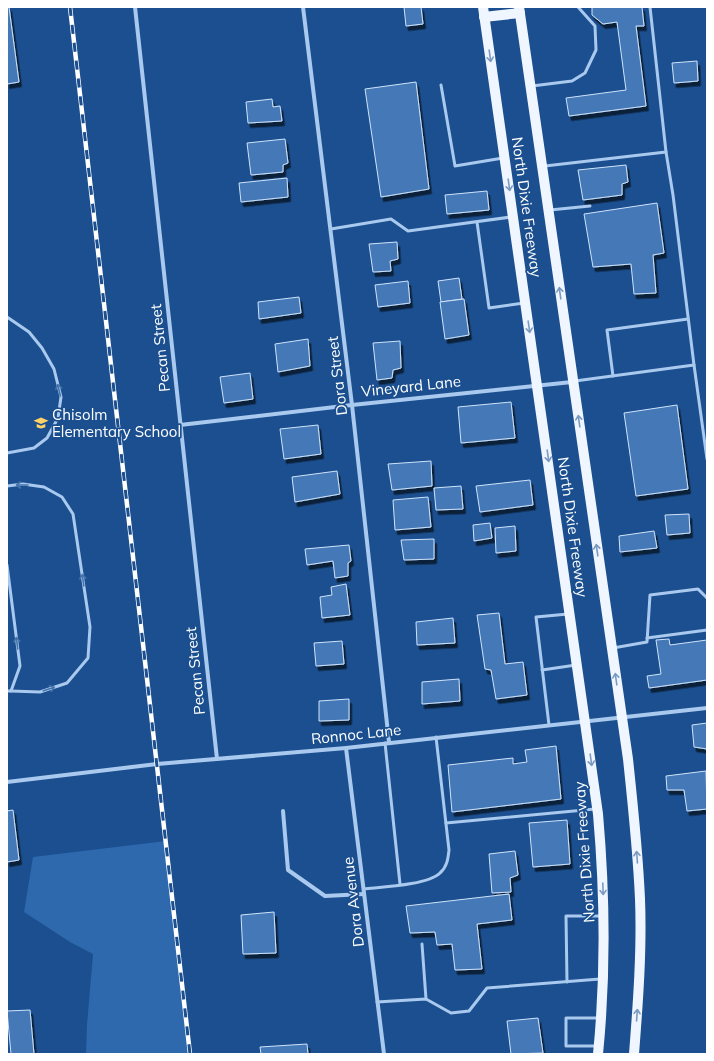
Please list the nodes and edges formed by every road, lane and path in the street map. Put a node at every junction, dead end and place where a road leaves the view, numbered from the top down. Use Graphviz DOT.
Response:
graph roads {
  1 [pos="135,7"];
  2 [pos="303,7"];
  3 [pos="483,7"];
  4 [pos="578,7"];
  5 [pos="650,7"];
  6 [pos="519,10"];
  7 [pos="484,18"];
  8 [pos="441,85"];
  9 [pos="530,86"];
  10 [pos="666,152"];
  11 [pos="505,158"];
  12 [pos="542,167"];
  13 [pos="590,206"];
  14 [pos="548,210"];
  15 [pos="513,217"];
  16 [pos="478,222"];
  17 [pos="331,229"];
  18 [pos="526,303"];
  19 [pos="7,317"];
  20 [pos="688,319"];
  21 [pos="694,366"];
  22 [pos="613,376"];
  23 [pos="573,382"];
  24 [pos="538,385"];
  25 [pos="352,405"];
  26 [pos="180,425"];
  27 [pos="7,453"];
  28 [pos="707,459"];
  29 [pos="7,486"];
  30 [pos="7,565"];
  31 [pos="707,598"];
  32 [pos="570,614"];
  33 [pos="707,630"];
  34 [pos="647,638"];
  35 [pos="612,648"];
  36 [pos="577,665"];
  37 [pos="542,670"];
  38 [pos="9,691"];
  39 [pos="707,708"];
  40 [pos="622,717"];
  41 [pos="585,721"];
  42 [pos="549,725"];
  43 [pos="436,737"];
  44 [pos="387,742"];
  45 [pos="346,748"];
  46 [pos="217,759"];
  47 [pos="7,782"];
  48 [pos="598,809"];
  49 [pos="283,811"];
  50 [pos="446,823"];
  51 [pos="400,884"];
  52 [pos="364,889"];
  53 [pos="364,894"];
  54 [pos="604,916"];
  55 [pos="422,944"];
  56 [pos="603,979"];
  57 [pos="567,982"];
  58 [pos="426,999"];
  59 [pos="378,1002"];
  60 [pos="601,1018"];
  61 [pos="598,1050"];
  62 [pos="384,1054"];
  63 [pos="634,1054"];
  1 -- 26 [label="street, Pecan Street"];
  2 -- 17 [label="street, Dora Street"];
  3 -- 7 [label="main road, North Dixie Freeway"];
  4 -- 9 [label="lane"];
  5 -- 10 [label="lane"];
  6 -- 7 [label="main road"];
  6 -- 9 [label="main road, North Dixie Freeway"];
  7 -- 11 [label="main road, North Dixie Freeway, one-way"];
  8 -- 11 [label="lane"];
  9 -- 12 [label="main road, North Dixie Freeway"];
  10 -- 12 [label="lane"];
  10 -- 20 [label="lane"];
  11 -- 15 [label="main road, North Dixie Freeway, one-way"];
  12 -- 14 [label="main road, North Dixie Freeway"];
  13 -- 14 [label="lane"];
  23 -- 14 [label="main road, North Dixie Freeway, one-way"];
  15 -- 16 [label="lane"];
  15 -- 18 [label="main road, North Dixie Freeway"];
  16 -- 17 [label="lane"];
  16 -- 18 [label="lane"];
  17 -- 25 [label="street, Dora Street"];
  18 -- 24 [label="main road, North Dixie Freeway, one-way"];
  27 -- 19 [label="lane, one-way"];
  20 -- 21 [label="lane"];
  20 -- 22 [label="lane"];
  21 -- 22 [label="lane"];
  21 -- 28 [label="lane"];
  22 -- 23 [label="lane"];
  23 -- 24 [label="street, Vineyard Lane"];
  35 -- 23 [label="main road, North Dixie Freeway, one-way"];
  24 -- 25 [label="street, Vineyard Lane"];
  24 -- 32 [label="main road, North Dixie Freeway, one-way"];
  25 -- 26 [label="street, Vineyard Lane"];
  25 -- 44 [label="street, Dora Street"];
  26 -- 46 [label="street, Pecan Street"];
  38 -- 29 [label="lane, one-way"];
  38 -- 30 [label="lane, one-way"];
  31 -- 34 [label="lane"];
  32 -- 36 [label="main road, North Dixie Freeway"];
  32 -- 37 [label="lane"];
  33 -- 34 [label="lane"];
  34 -- 35 [label="lane"];
  40 -- 35 [label="main road, North Dixie Freeway, one-way"];
  36 -- 37 [label="lane"];
  36 -- 41 [label="main road, North Dixie Freeway"];
  37 -- 42 [label="lane"];
  39 -- 40 [label="street, Ronnoc Lane"];
  40 -- 41 [label="street, Ronnoc Lane"];
  63 -- 40 [label="main road, North Dixie Freeway, one-way"];
  41 -- 42 [label="street, Ronnoc Lane"];
  41 -- 48 [label="main road, North Dixie Freeway, one-way"];
  42 -- 43 [label="street, Ronnoc Lane"];
  43 -- 44 [label="street, Ronnoc Lane"];
  43 -- 50 [label="lane"];
  44 -- 45 [label="street, Ronnoc Lane"];
  44 -- 51 [label="lane"];
  45 -- 46 [label="street, Ronnoc Lane"];
  45 -- 52 [label="street, Dora Avenue"];
  46 -- 47 [label="street, Ronnoc Lane"];
  48 -- 50 [label="lane"];
  48 -- 54 [label="main road, North Dixie Freeway, one-way"];
  49 -- 53 [label="street"];
  50 -- 51 [label="lane"];
  51 -- 52 [label="lane"];
  52 -- 53 [label="street, Dora Avenue"];
  53 -- 59 [label="street, Dora Avenue"];
  54 -- 56 [label="main road, North Dixie Freeway"];
  54 -- 57 [label="lane"];
  55 -- 58 [label="lane"];
  56 -- 57 [label="lane"];
  56 -- 60 [label="main road, North Dixie Freeway"];
  57 -- 58 [label="lane"];
  58 -- 59 [label="lane"];
  59 -- 62 [label="street, Dora Avenue"];
  60 -- 61 [label="main road, North Dixie Freeway"];
  60 -- 61 [label="lane"];
}
